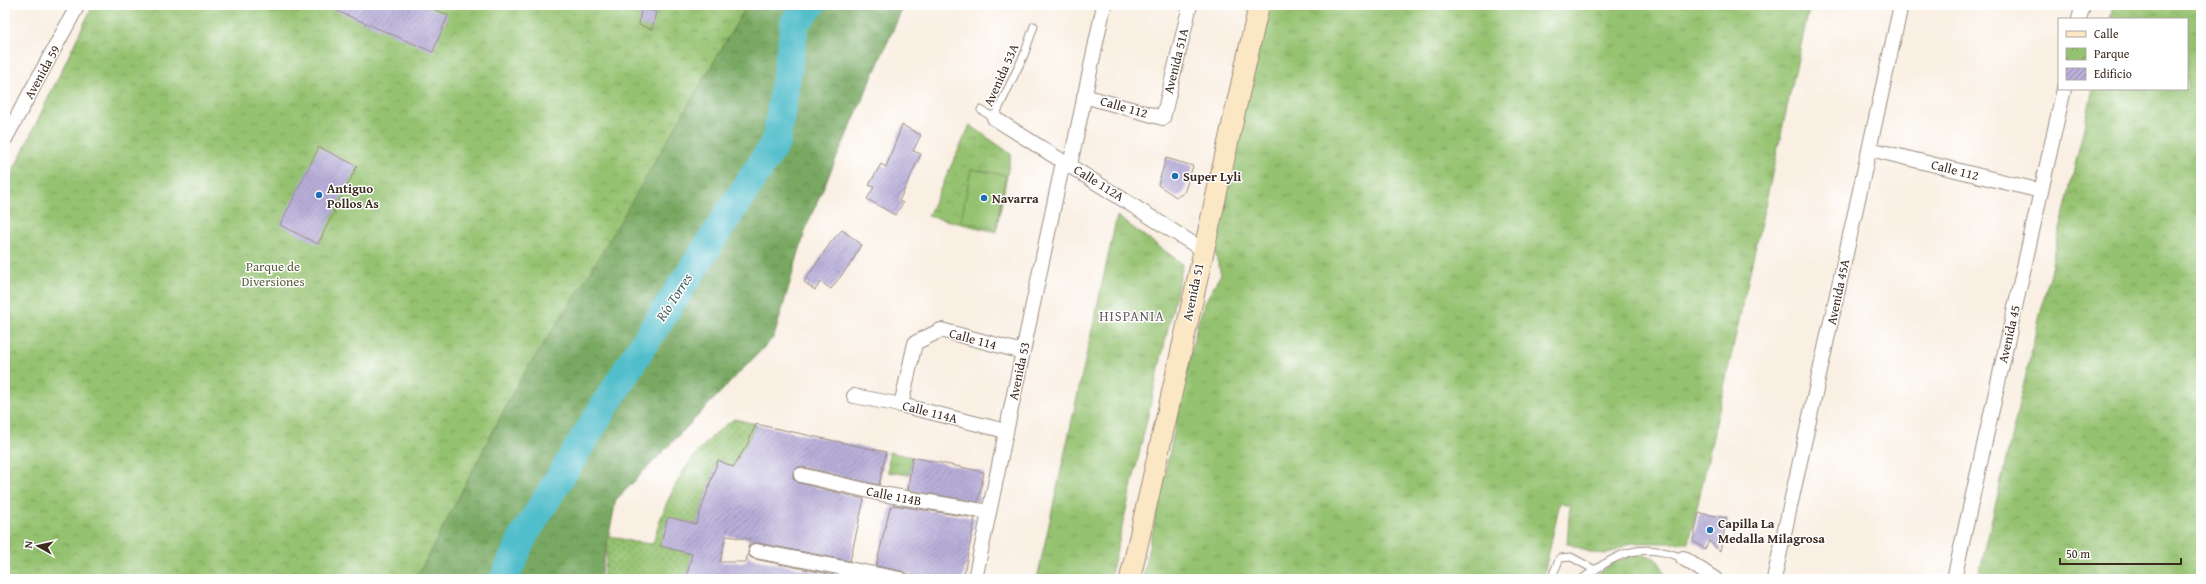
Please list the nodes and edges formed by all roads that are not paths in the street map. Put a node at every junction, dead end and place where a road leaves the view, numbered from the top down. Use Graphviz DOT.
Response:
graph roads {
  1 [pos="78,5"];
  2 [pos="1104,5"];
  3 [pos="1190,5"];
  4 [pos="1259,5"];
  5 [pos="1901,5"];
  6 [pos="2083,5"];
  7 [pos="2080,18"];
  8 [pos="1034,26"];
  9 [pos="2064,90"];
  10 [pos="1084,96"];
  11 [pos="981,110"];
  12 [pos="994,118"];
  13 [pos="1163,118"];
  14 [pos="5,139"];
  15 [pos="1870,149"];
  16 [pos="1067,164"];
  17 [pos="2041,191"];
  18 [pos="1203,250"];
  19 [pos="1023,352"];
  20 [pos="854,396"];
  21 [pos="901,405"];
  22 [pos="1006,431"];
  23 [pos="801,475"];
  24 [pos="989,512"];
  25 [pos="756,551"];
  26 [pos="1683,558"];
  27 [pos="1595,570"];
  28 [pos="900,579"];
  29 [pos="975,579"];
  30 [pos="1130,579"];
  31 [pos="1551,579"];
  32 [pos="1582,579"];
  33 [pos="1714,579"];
  34 [pos="1774,579"];
  35 [pos="1954,579"];
  1 -- 14 [label="street, Avenida 59"];
  2 -- 10 [label="street, Avenida 53"];
  3 -- 13 [label="street, Avenida 51A"];
  4 -- 18 [label="main road, Avenida 51"];
  5 -- 15 [label="street, Avenida 45A"];
  6 -- 7 [label="street"];
  8 -- 12 [label="lane, Avenida 53A"];
  9 -- 17 [label="street, Avenida 45"];
  10 -- 13 [label="street, Calle 112"];
  10 -- 16 [label="street, Avenida 53"];
  11 -- 12 [label="lane, Avenida 53A"];
  12 -- 16 [label="street, Calle 112A"];
  15 -- 17 [label="street, Calle 112"];
  15 -- 34 [label="street, Avenida 45A"];
  16 -- 18 [label="street, Calle 112A"];
  16 -- 19 [label="street, Avenida 53"];
  17 -- 35 [label="street, Avenida 45"];
  18 -- 30 [label="main road, Avenida 51"];
  19 -- 21 [label="street, Calle 114"];
  19 -- 22 [label="street, Avenida 53"];
  20 -- 21 [label="street, Calle 114A"];
  21 -- 22 [label="street, Calle 114A"];
  22 -- 24 [label="street, Avenida 53"];
  23 -- 24 [label="street, Calle 114B"];
  24 -- 29 [label="street, Avenida 53"];
  25 -- 28 [label="street"];
  26 -- 27 [label="lane"];
  26 -- 33 [label="street"];
  27 -- 31 [label="lane"];
  27 -- 32 [label="lane"];
}
